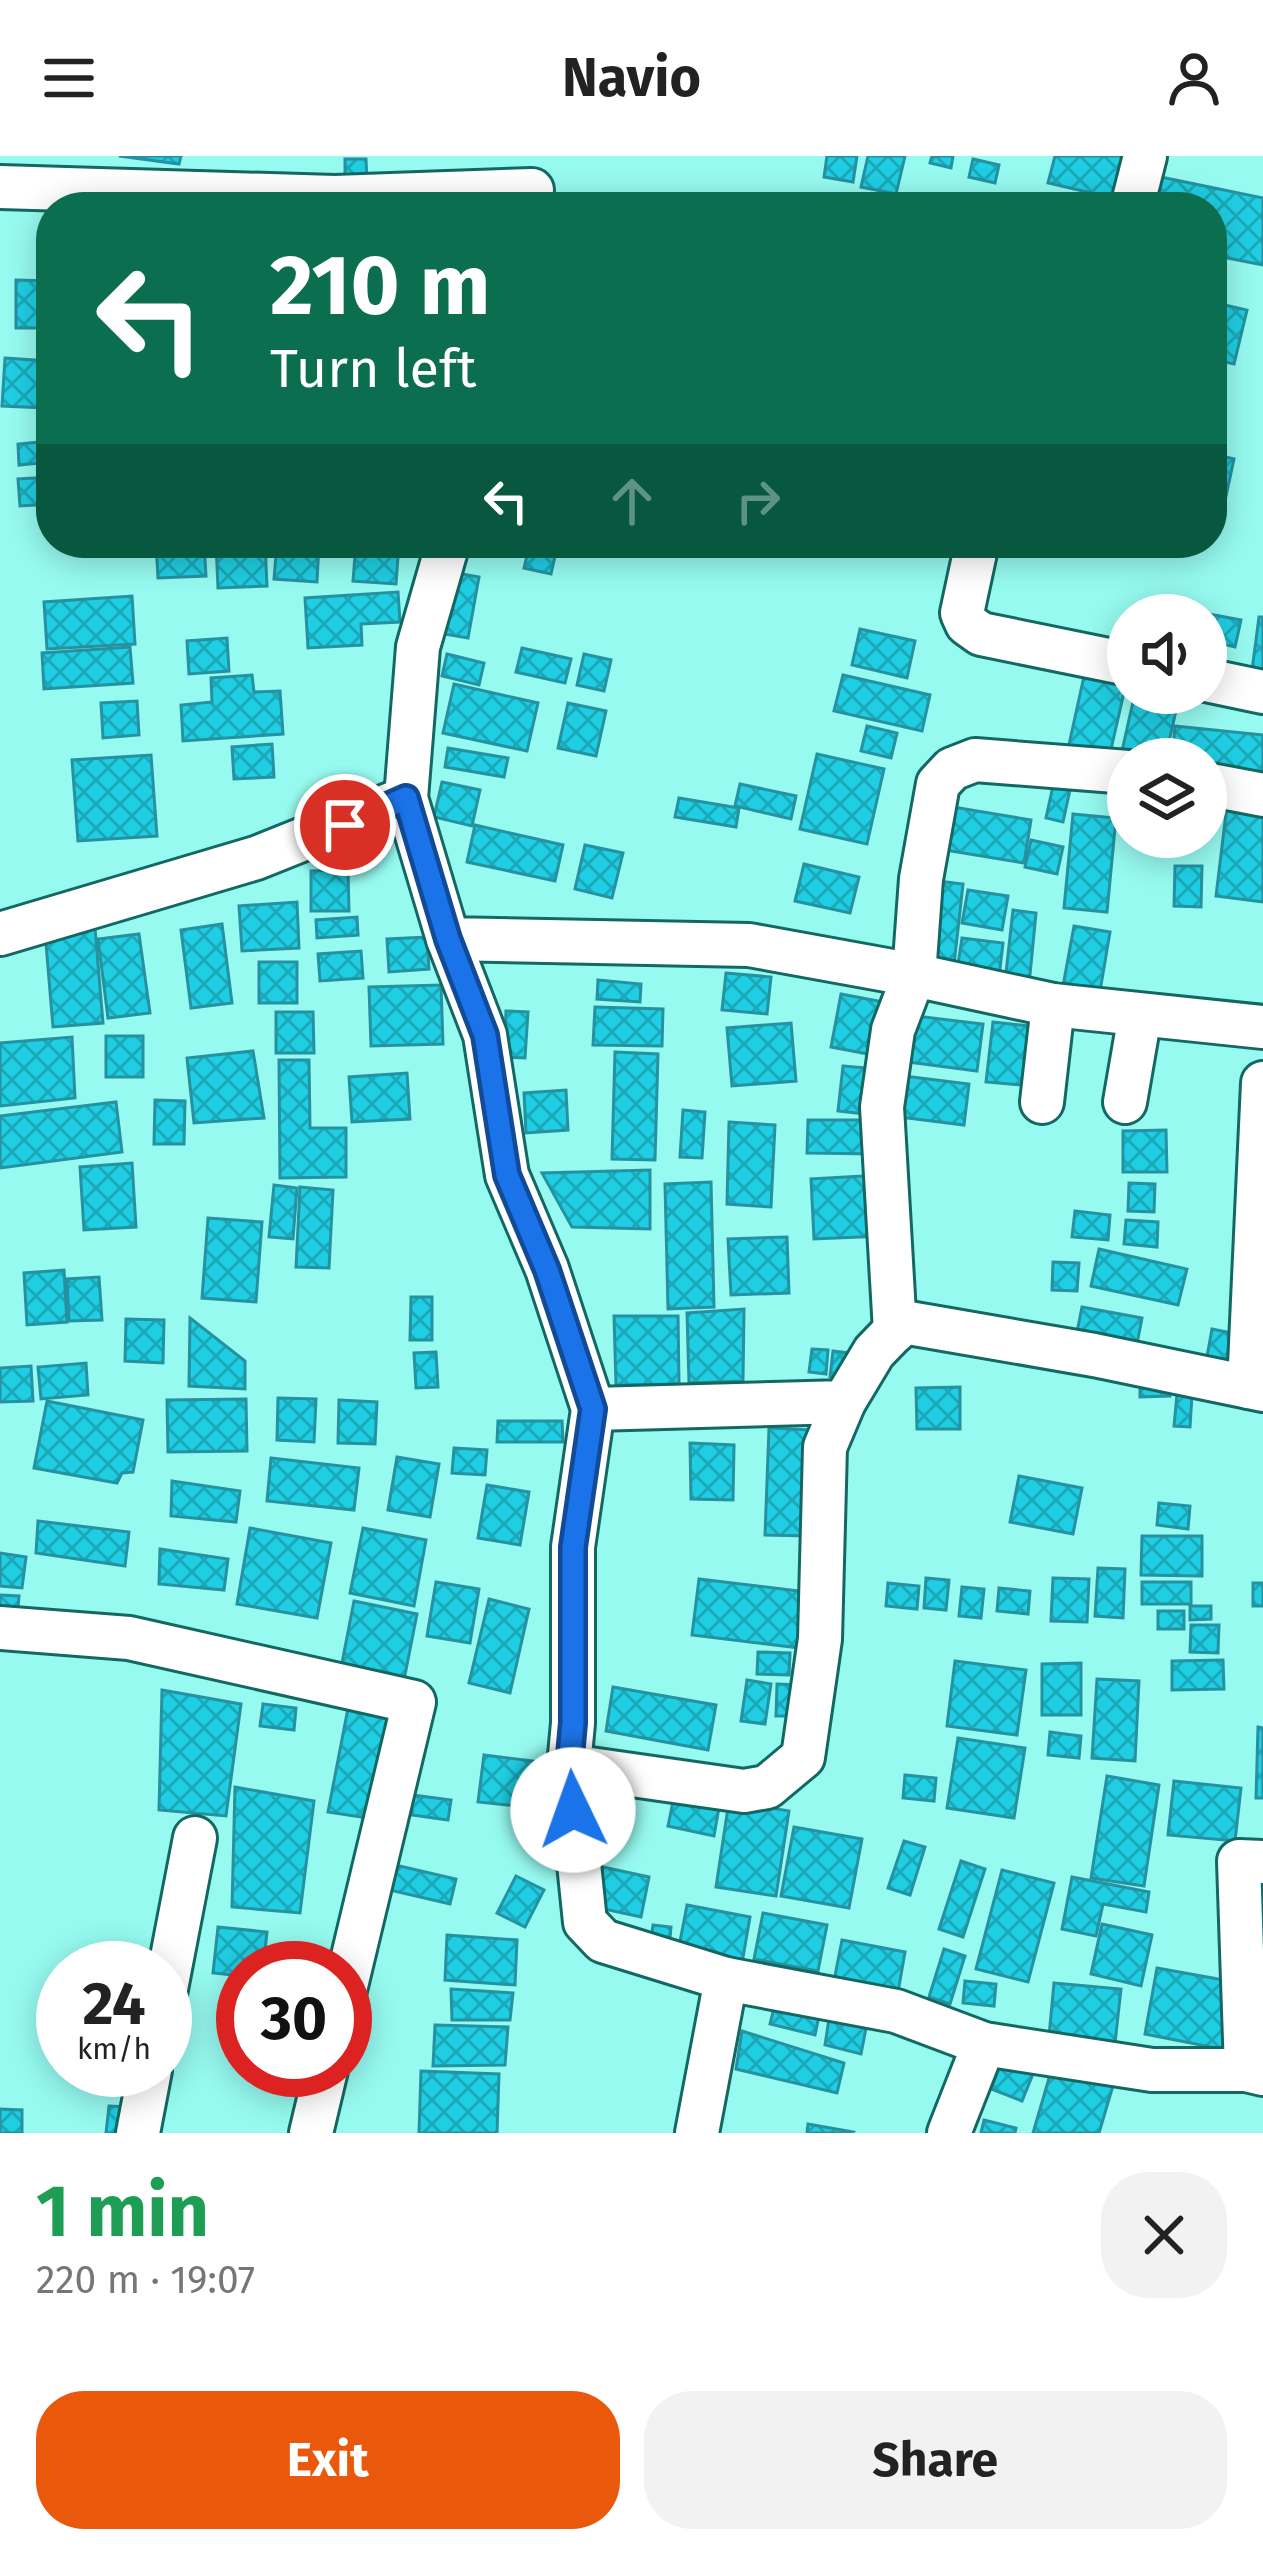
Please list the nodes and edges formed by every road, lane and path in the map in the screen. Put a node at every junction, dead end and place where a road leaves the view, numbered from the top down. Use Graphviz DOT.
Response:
graph roads {
  1 [pos="1145,156"];
  2 [pos="533,184"];
  3 [pos="0,188"];
  4 [pos="167,192"];
  5 [pos="400,192"];
  6 [pos="1136,192"];
  7 [pos="444,558"];
  8 [pos="974,558"];
  9 [pos="1107,660"];
  10 [pos="1227,684"];
  11 [pos="1263,692"];
  12 [pos="1107,770"];
  13 [pos="1227,788"];
  14 [pos="1263,795"];
  15 [pos="406,798"];
  16 [pos="0,934"];
  17 [pos="448,939"];
  18 [pos="914,975"];
  19 [pos="1053,1005"];
  20 [pos="1140,1015"];
  21 [pos="1263,1027"];
  22 [pos="1263,1083"];
  23 [pos="1042,1102"];
  24 [pos="1125,1102"];
  25 [pos="895,1331"];
  26 [pos="1256,1388"];
  27 [pos="844,1402"];
  28 [pos="593,1409"];
  29 [pos="0,1628"];
  30 [pos="569,1766"];
  31 [pos="195,1838"];
  32 [pos="1263,1862"];
  33 [pos="175,1941"];
  34 [pos="357,1941"];
  35 [pos="726,1979"];
  36 [pos="984,2044"];
  37 [pos="1254,2072"];
  38 [pos="145,2097"];
  39 [pos="320,2097"];
  40 [pos="138,2133"];
  41 [pos="311,2133"];
  42 [pos="697,2133"];
  43 [pos="950,2133"];
  1 -- 6 [label="street"];
  2 -- 5 [label="street"];
  3 -- 4 [label="street"];
  7 -- 15 [label="street"];
  8 -- 9 [label="street"];
  10 -- 11 [label="street"];
  12 -- 18 [label="street"];
  13 -- 14 [label="street"];
  15 -- 16 [label="street"];
  15 -- 17 [label="street"];
  17 -- 18 [label="street"];
  17 -- 28 [label="street"];
  18 -- 19 [label="street"];
  18 -- 25 [label="street"];
  19 -- 20 [label="street"];
  19 -- 23 [label="street"];
  20 -- 21 [label="street"];
  20 -- 24 [label="street"];
  22 -- 26 [label="street"];
  25 -- 26 [label="street"];
  25 -- 27 [label="street"];
  27 -- 28 [label="street"];
  27 -- 30 [label="street"];
  28 -- 30 [label="street"];
  29 -- 34 [label="street"];
  30 -- 35 [label="street"];
  31 -- 33 [label="street"];
  32 -- 37 [label="street"];
  35 -- 36 [label="street"];
  35 -- 42 [label="street"];
  36 -- 37 [label="street"];
  36 -- 43 [label="street"];
  38 -- 40 [label="street"];
  39 -- 41 [label="street"];
}
